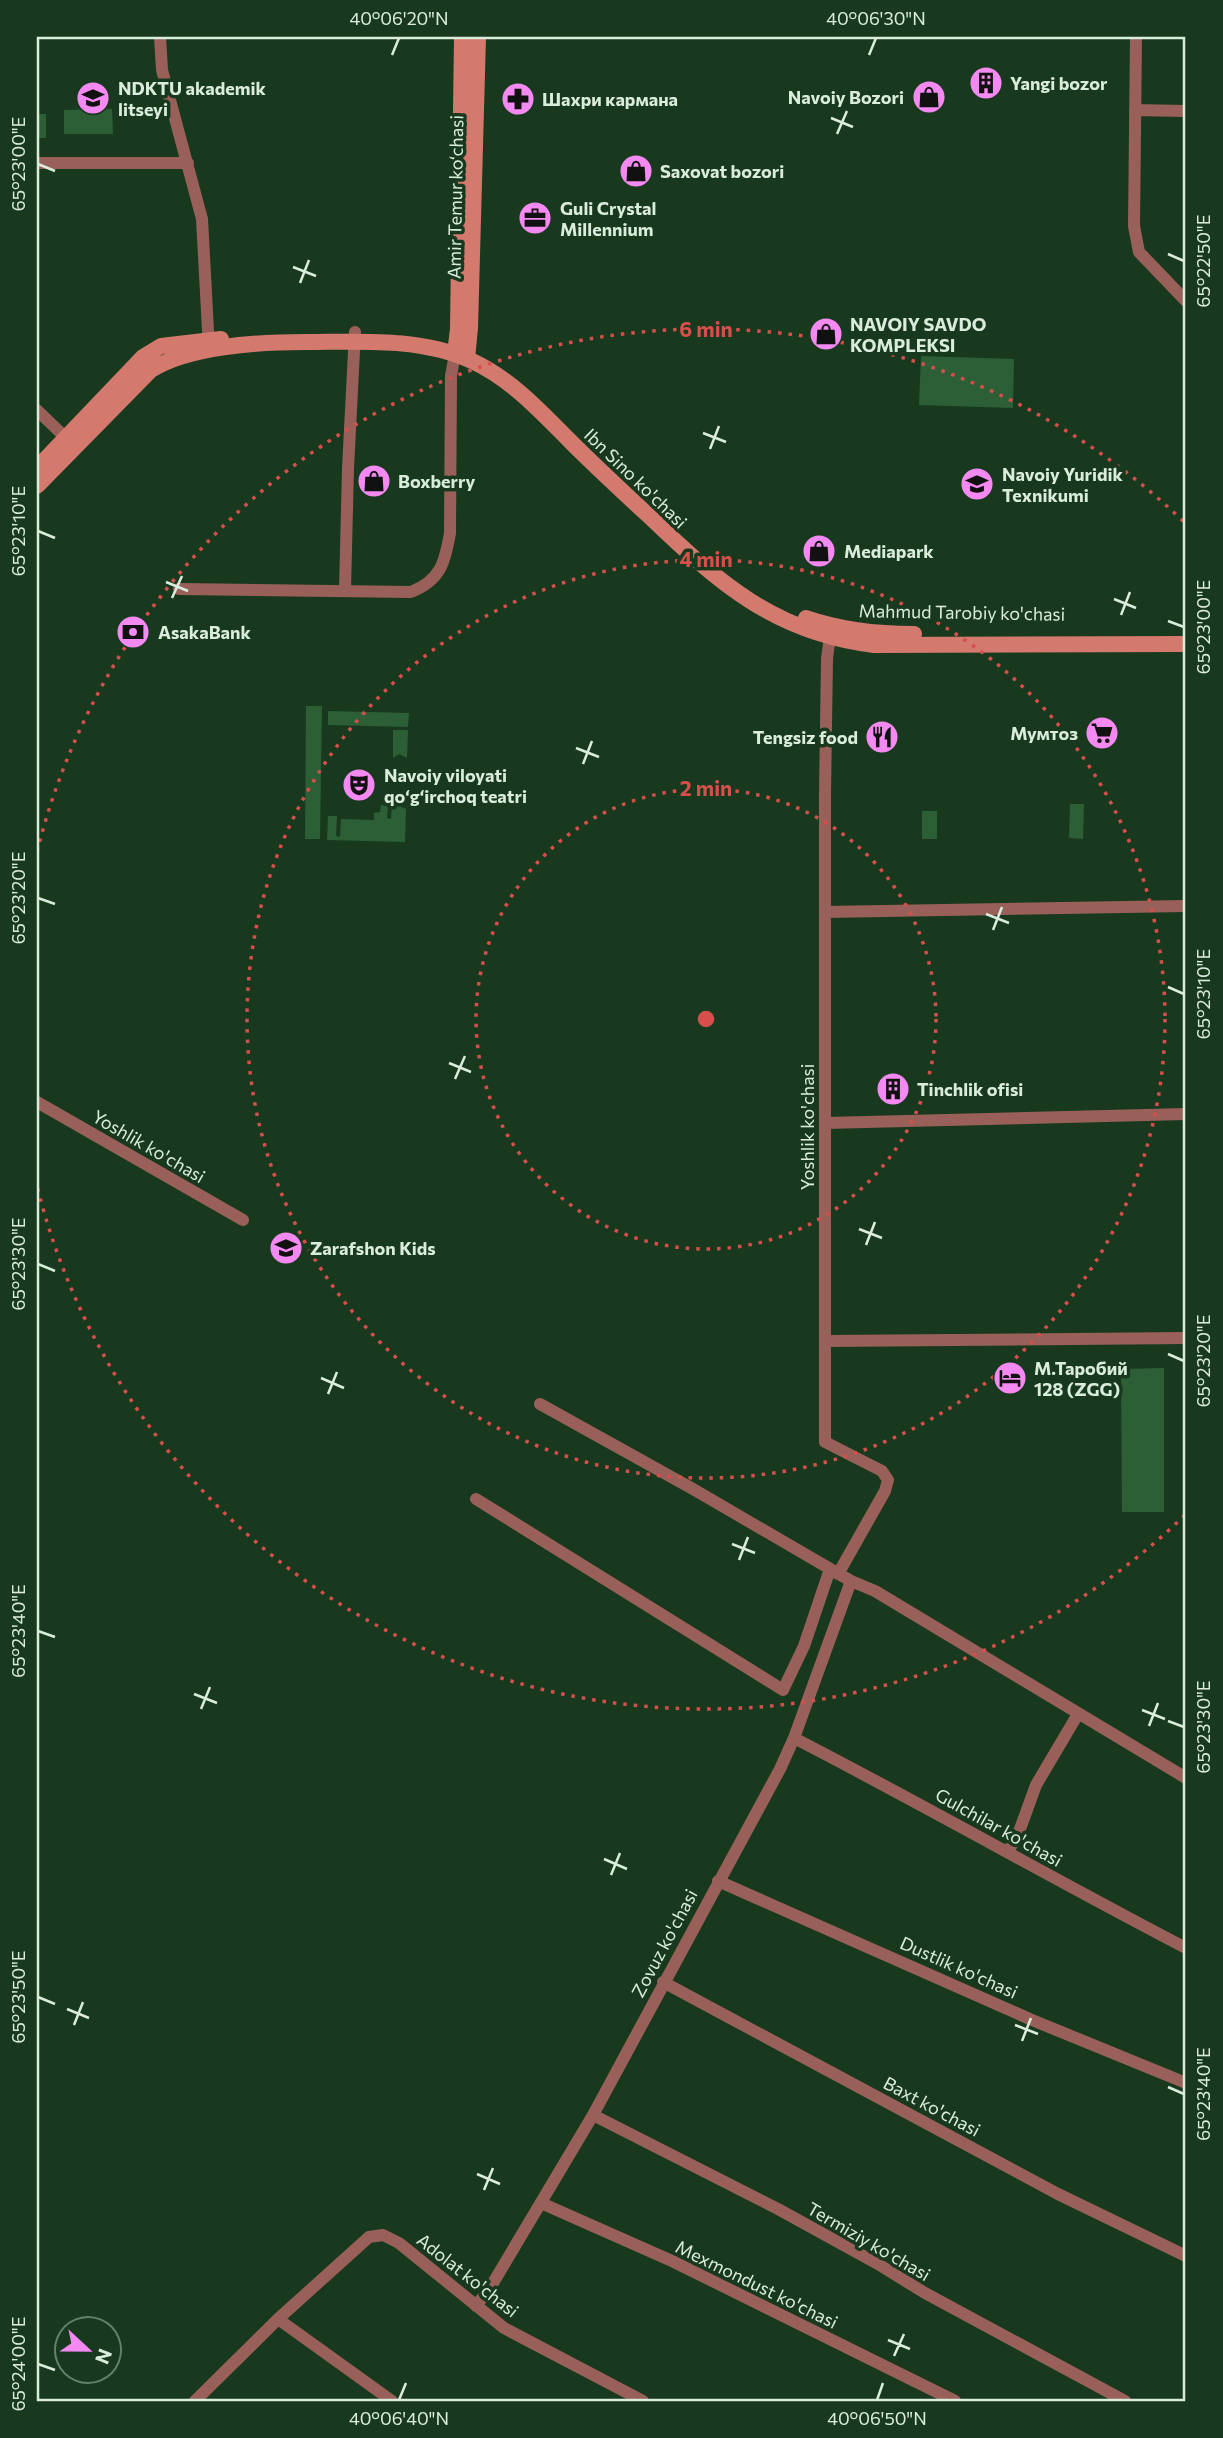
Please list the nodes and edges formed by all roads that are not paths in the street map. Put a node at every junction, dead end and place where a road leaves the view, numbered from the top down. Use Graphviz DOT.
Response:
graph roads {
  1 [pos="160,37"];
  2 [pos="462,37"];
  3 [pos="478,37"];
  4 [pos="1136,37"];
  5 [pos="1135,110"];
  6 [pos="1186,111"];
  7 [pos="37,163"];
  8 [pos="188,163"];
  9 [pos="1186,301"];
  10 [pos="355,337"];
  11 [pos="209,346"];
  12 [pos="462,352"];
  13 [pos="37,410"];
  14 [pos="66,438"];
  15 [pos="37,468"];
  16 [pos="37,486"];
  17 [pos="179,589"];
  18 [pos="345,590"];
  19 [pos="830,632"];
  20 [pos="1186,635"];
  21 [pos="1186,644"];
  22 [pos="1186,906"];
  23 [pos="825,912"];
  24 [pos="37,1102"];
  25 [pos="1186,1114"];
  26 [pos="825,1123"];
  27 [pos="243,1220"];
  28 [pos="1186,1338"];
  29 [pos="825,1342"];
  30 [pos="540,1404"];
  31 [pos="476,1499"];
  32 [pos="834,1572"];
  33 [pos="851,1581"];
  34 [pos="1078,1714"];
  35 [pos="794,1738"];
  36 [pos="1186,1779"];
  37 [pos="1008,1852"];
  38 [pos="718,1881"];
  39 [pos="1186,1948"];
  40 [pos="663,1982"];
  41 [pos="1186,2083"];
  42 [pos="593,2115"];
  43 [pos="541,2203"];
  44 [pos="1186,2256"];
  45 [pos="476,2306"];
  46 [pos="278,2319"];
  47 [pos="195,2401"];
  48 [pos="392,2401"];
  49 [pos="643,2401"];
  50 [pos="955,2401"];
  51 [pos="1125,2401"];
  1 -- 8 [label="street"];
  2 -- 12 [label="main road, Amir Temur ko‘chasi"];
  3 -- 12 [label="main road, Amir Temur ko‘chasi"];
  4 -- 5 [label="street"];
  5 -- 6 [label="street"];
  5 -- 9 [label="street"];
  7 -- 8 [label="street"];
  8 -- 11 [label="street"];
  10 -- 11 [label="main road, Mahmud Tarobiy ko'chasi"];
  10 -- 12 [label="main road, Mahmud Tarobiy ko'chasi"];
  10 -- 18 [label="street"];
  11 -- 14 [label="main road, Mahmud Tarobiy ko'chasi"];
  11 -- 16 [label="main road"];
  12 -- 18 [label="street"];
  12 -- 19 [label="main road, Mahmud Tarobiy ko'chasi"];
  13 -- 14 [label="street"];
  14 -- 15 [label="main road, Mahmud Tarobiy ko'chasi"];
  17 -- 18 [label="street"];
  19 -- 20 [label="main road, Mahmud Tarobiy ko'chasi"];
  19 -- 21 [label="main road"];
  19 -- 23 [label="street, Yoshlik ko'chasi"];
  22 -- 23 [label="street"];
  23 -- 26 [label="street, Yoshlik ko'chasi"];
  24 -- 27 [label="street, Yoshlik ko'chasi"];
  25 -- 26 [label="street"];
  26 -- 29 [label="street, Yoshlik ko'chasi"];
  28 -- 29 [label="street"];
  29 -- 32 [label="street, Yoshlik ko'chasi"];
  30 -- 32 [label="street"];
  31 -- 32 [label="street"];
  32 -- 33 [label="street"];
  33 -- 34 [label="street"];
  33 -- 35 [label="street, Zovuz ko'chasi"];
  34 -- 36 [label="street"];
  34 -- 37 [label="street"];
  35 -- 37 [label="street, Gulchilar ko'chasi"];
  35 -- 38 [label="street, Zovuz ko'chasi"];
  37 -- 39 [label="street, Gulchilar ko'chasi"];
  38 -- 40 [label="street, Zovuz ko'chasi"];
  38 -- 41 [label="street, Dustlik ko'chasi"];
  40 -- 42 [label="street, Zovuz ko'chasi"];
  40 -- 44 [label="street, Baxt ko'chasi"];
  42 -- 43 [label="street, Zovuz ko'chasi"];
  42 -- 51 [label="street, Termiziy ko'chasi"];
  43 -- 45 [label="street, Zovuz ko'chasi"];
  43 -- 50 [label="street, Mexmondust ko'chasi"];
  45 -- 46 [label="street, Adolat ko'chasi"];
  45 -- 49 [label="street, Adolat ko'chasi"];
  46 -- 47 [label="street"];
  46 -- 48 [label="street"];
}
